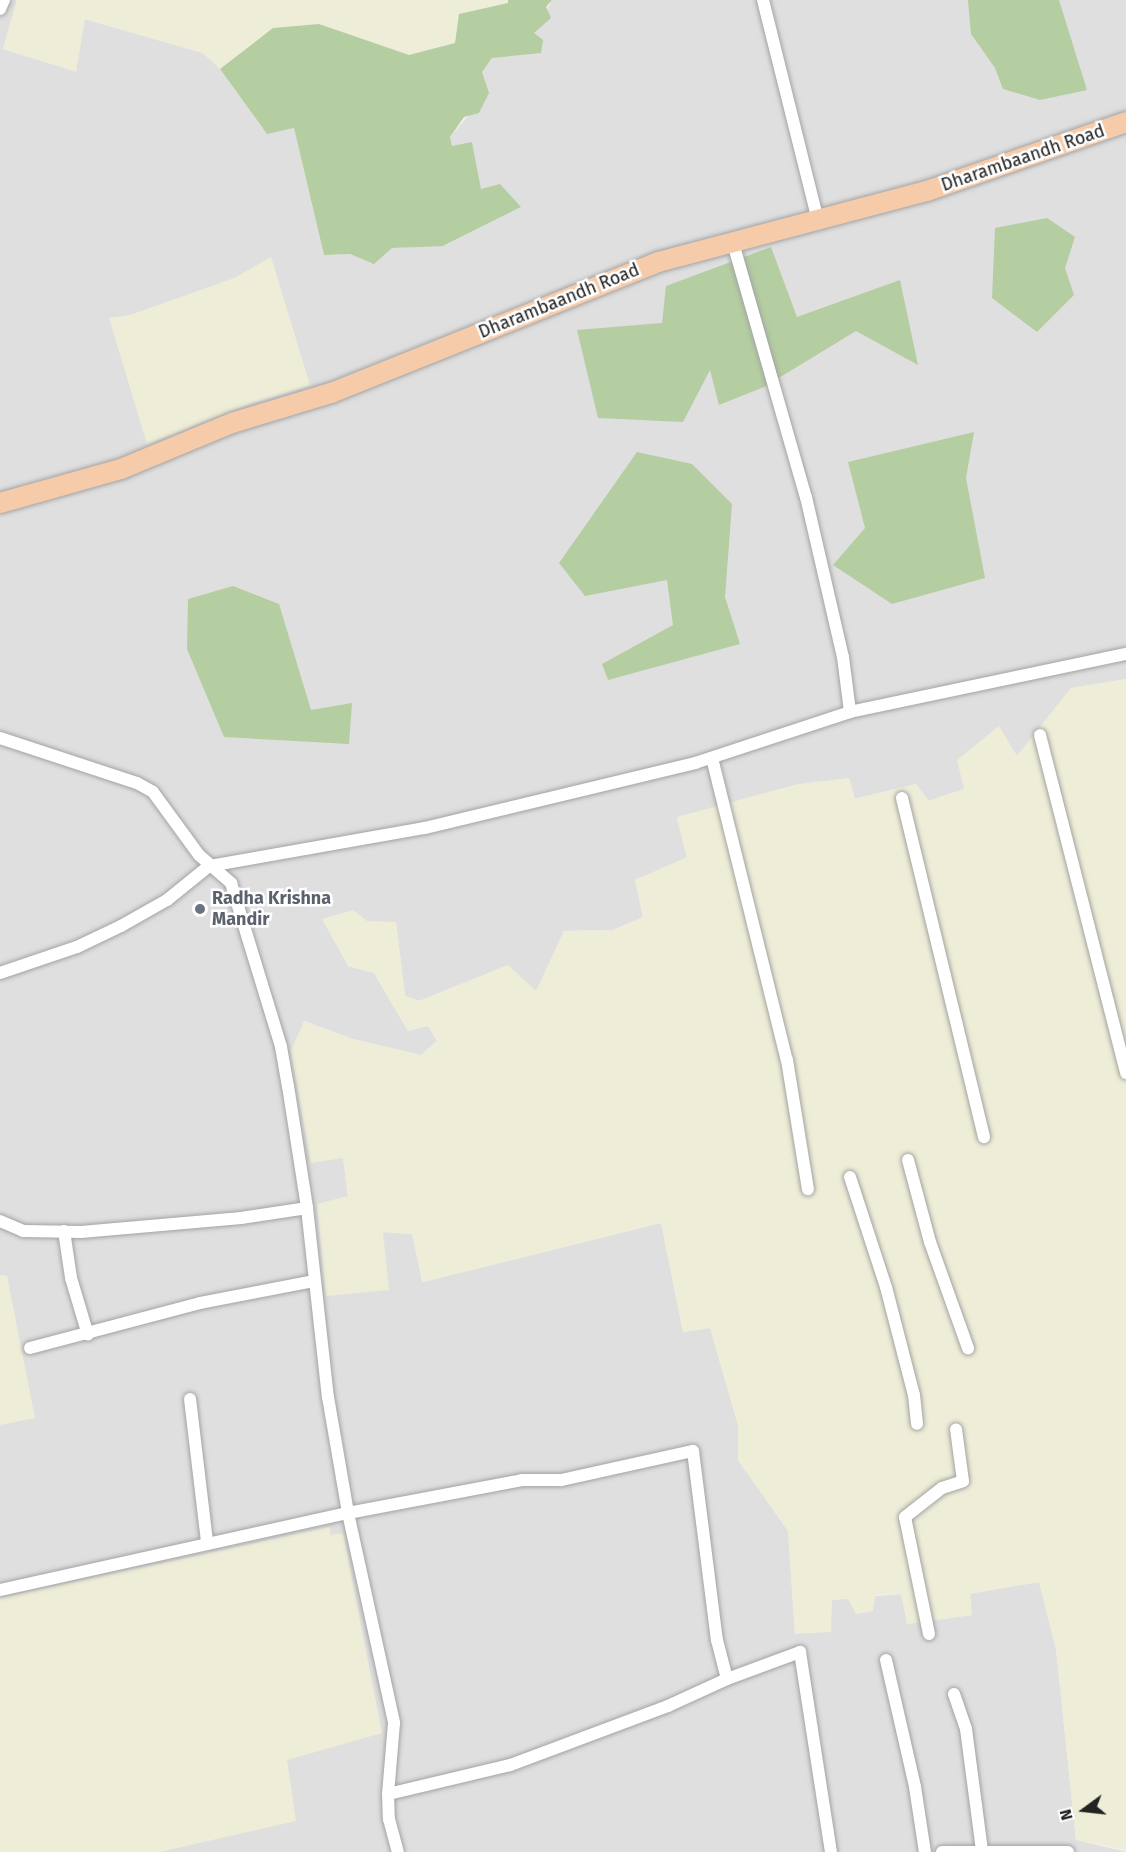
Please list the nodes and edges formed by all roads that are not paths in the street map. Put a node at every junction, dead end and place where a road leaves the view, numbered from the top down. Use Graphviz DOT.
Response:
graph roads {
  1 [pos="4,0"];
  2 [pos="763,0"];
  3 [pos="0,9"];
  4 [pos="1125,124"];
  5 [pos="818,221"];
  6 [pos="733,243"];
  7 [pos="0,503"];
  8 [pos="1126,654"];
  9 [pos="850,712"];
  10 [pos="1040,735"];
  11 [pos="0,738"];
  12 [pos="712,758"];
  13 [pos="902,798"];
  14 [pos="209,866"];
  15 [pos="0,973"];
  16 [pos="1126,1073"];
  17 [pos="984,1137"];
  18 [pos="908,1160"];
  19 [pos="850,1177"];
  20 [pos="808,1189"];
  21 [pos="307,1208"];
  22 [pos="0,1221"];
  23 [pos="64,1232"];
  24 [pos="314,1281"];
  25 [pos="87,1335"];
  26 [pos="30,1348"];
  27 [pos="968,1348"];
  28 [pos="190,1399"];
  29 [pos="918,1424"];
  30 [pos="956,1429"];
  31 [pos="348,1513"];
  32 [pos="207,1542"];
  33 [pos="0,1590"];
  34 [pos="929,1634"];
  35 [pos="886,1660"];
  36 [pos="727,1679"];
  37 [pos="954,1694"];
  38 [pos="388,1794"];
  39 [pos="982,1851"];
  40 [pos="398,1852"];
  41 [pos="831,1852"];
  42 [pos="925,1852"];
  43 [pos="942,1852"];
  44 [pos="1068,1852"];
  1 -- 3 [label="street"];
  2 -- 5 [label="street"];
  4 -- 5 [label="main road, Dharambaandh Road"];
  5 -- 6 [label="main road, Dharambaandh Road"];
  6 -- 7 [label="main road, Dharambaandh Road"];
  6 -- 9 [label="street"];
  8 -- 9 [label="street"];
  9 -- 12 [label="street"];
  10 -- 16 [label="street"];
  11 -- 14 [label="street"];
  12 -- 14 [label="street"];
  12 -- 20 [label="street"];
  13 -- 17 [label="street"];
  14 -- 15 [label="street"];
  14 -- 21 [label="street"];
  18 -- 27 [label="street"];
  19 -- 29 [label="street"];
  21 -- 23 [label="street"];
  21 -- 24 [label="street"];
  22 -- 23 [label="street"];
  23 -- 25 [label="street"];
  24 -- 25 [label="street"];
  24 -- 31 [label="street"];
  25 -- 26 [label="street"];
  28 -- 32 [label="street"];
  30 -- 34 [label="street"];
  31 -- 32 [label="street"];
  31 -- 36 [label="street"];
  31 -- 38 [label="street"];
  32 -- 33 [label="street"];
  35 -- 42 [label="street"];
  36 -- 38 [label="street"];
  36 -- 41 [label="street"];
  37 -- 39 [label="street"];
  38 -- 40 [label="street"];
  39 -- 43 [label="street"];
  39 -- 44 [label="street"];
}
